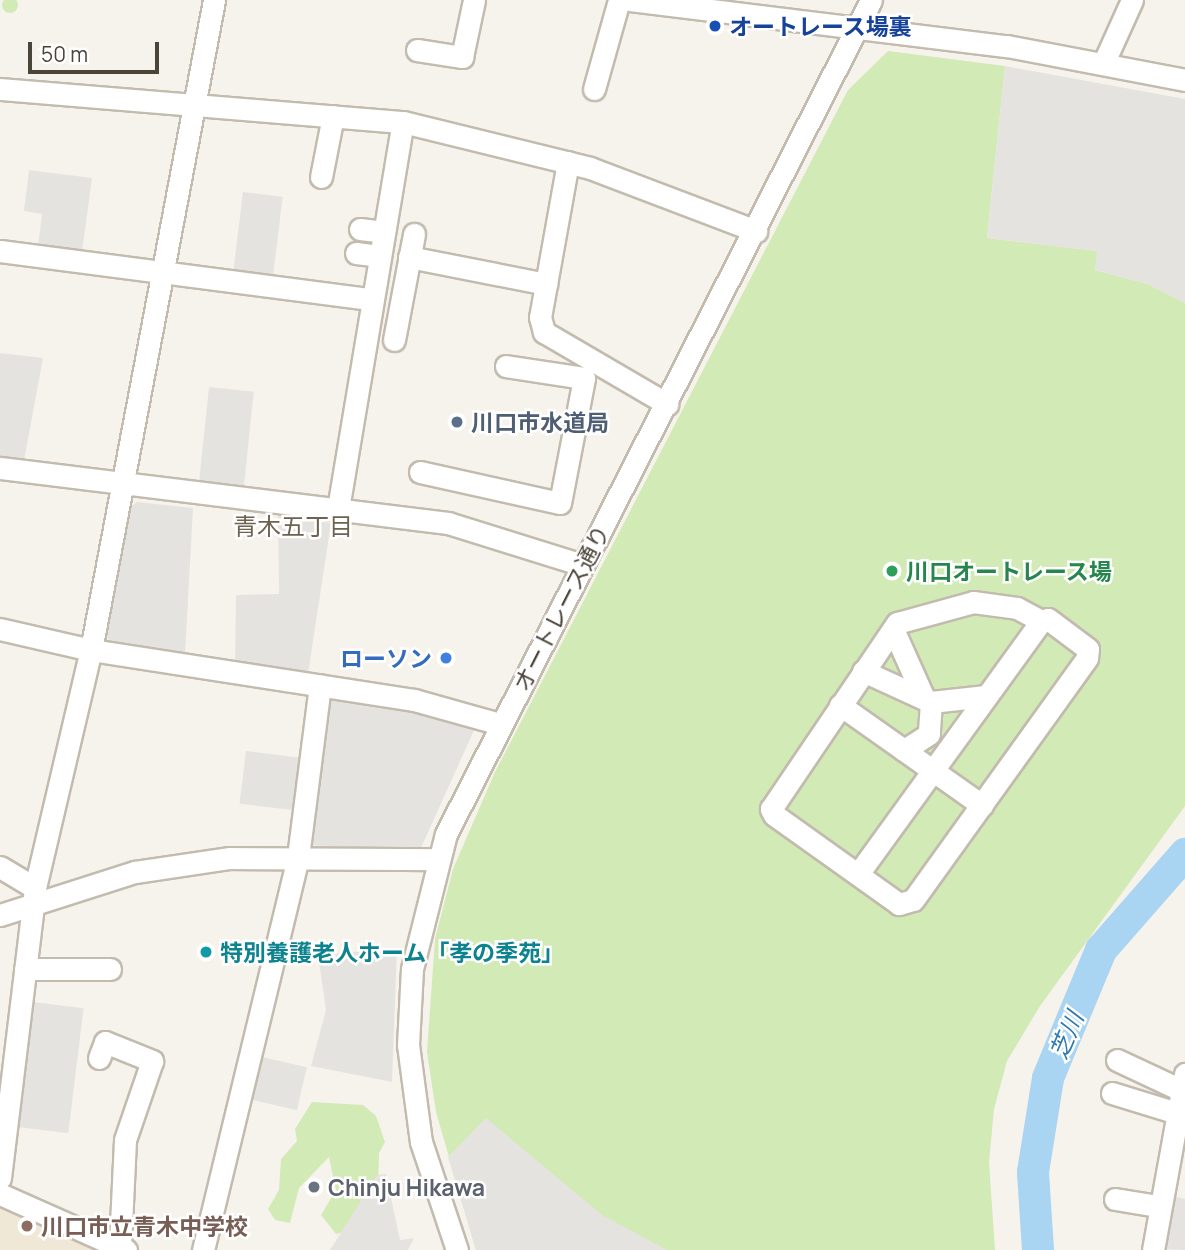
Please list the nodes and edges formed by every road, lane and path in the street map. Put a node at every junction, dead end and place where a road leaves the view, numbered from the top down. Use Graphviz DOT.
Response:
graph roads {
  1 [pos="214,0"];
  2 [pos="474,0"];
  3 [pos="619,0"];
  4 [pos="630,0"];
  5 [pos="871,0"];
  6 [pos="1132,0"];
  7 [pos="665,2"];
  8 [pos="857,28"];
  9 [pos="416,50"];
  10 [pos="1104,62"];
  11 [pos="1185,80"];
  12 [pos="0,89"];
  13 [pos="594,89"];
  14 [pos="194,104"];
  15 [pos="333,116"];
  16 [pos="404,121"];
  17 [pos="568,162"];
  18 [pos="321,177"];
  19 [pos="360,229"];
  20 [pos="756,231"];
  21 [pos="384,232"];
  22 [pos="414,234"];
  23 [pos="0,251"];
  24 [pos="356,253"];
  25 [pos="379,256"];
  26 [pos="409,257"];
  27 [pos="162,272"];
  28 [pos="546,284"];
  29 [pos="372,299"];
  30 [pos="394,340"];
  31 [pos="506,366"];
  32 [pos="589,371"];
  33 [pos="667,404"];
  34 [pos="0,468"];
  35 [pos="420,472"];
  36 [pos="122,487"];
  37 [pos="338,509"];
  38 [pos="583,565"];
  39 [pos="1041,621"];
  40 [pos="0,629"];
  41 [pos="893,629"];
  42 [pos="92,650"];
  43 [pos="863,671"];
  44 [pos="320,685"];
  45 [pos="986,696"];
  46 [pos="927,699"];
  47 [pos="840,705"];
  48 [pos="500,724"];
  49 [pos="904,750"];
  50 [pos="933,770"];
  51 [pos="982,805"];
  52 [pos="298,857"];
  53 [pos="438,859"];
  54 [pos="0,867"];
  55 [pos="858,874"];
  56 [pos="34,896"];
  57 [pos="0,915"];
  58 [pos="110,969"];
  59 [pos="25,970"];
  60 [pos="99,1058"];
  61 [pos="1117,1060"];
  62 [pos="1183,1082"];
  63 [pos="1112,1093"];
  64 [pos="1177,1113"];
  65 [pos="0,1178"];
  66 [pos="0,1194"];
  67 [pos="1115,1199"];
  68 [pos="1158,1206"];
  69 [pos="450,1244"];
  70 [pos="123,1248"];
  71 [pos="203,1250"];
  72 [pos="1153,1250"];
  1 -- 14 [label="street"];
  2 -- 9 [label="street"];
  3 -- 13 [label="street"];
  4 -- 7 [label="street"];
  5 -- 8 [label="street, オートレース通り"];
  6 -- 10 [label="street"];
  7 -- 8 [label="street"];
  8 -- 10 [label="street"];
  8 -- 20 [label="street, オートレース通り"];
  10 -- 11 [label="street"];
  12 -- 14 [label="street"];
  14 -- 15 [label="street"];
  14 -- 27 [label="street"];
  15 -- 16 [label="street"];
  15 -- 18 [label="street"];
  16 -- 17 [label="street"];
  16 -- 21 [label="street"];
  17 -- 20 [label="street"];
  17 -- 28 [label="street"];
  19 -- 21 [label="street"];
  20 -- 33 [label="street, オートレース通り"];
  21 -- 25 [label="street"];
  22 -- 26 [label="street"];
  23 -- 27 [label="street"];
  24 -- 25 [label="street"];
  25 -- 29 [label="street"];
  26 -- 28 [label="street"];
  26 -- 30 [label="street"];
  27 -- 29 [label="street"];
  27 -- 36 [label="street"];
  28 -- 32 [label="street"];
  29 -- 37 [label="street"];
  31 -- 32 [label="street"];
  32 -- 33 [label="street"];
  32 -- 35 [label="street"];
  33 -- 38 [label="street, オートレース通り"];
  34 -- 36 [label="street"];
  36 -- 37 [label="street"];
  36 -- 42 [label="street"];
  37 -- 38 [label="street"];
  38 -- 48 [label="street, オートレース通り"];
  39 -- 41 [label="street"];
  39 -- 45 [label="street"];
  39 -- 51 [label="street"];
  40 -- 42 [label="street"];
  41 -- 43 [label="street"];
  41 -- 46 [label="street"];
  42 -- 44 [label="street"];
  42 -- 56 [label="street"];
  43 -- 46 [label="street"];
  43 -- 47 [label="street"];
  44 -- 48 [label="street"];
  44 -- 52 [label="street"];
  45 -- 46 [label="street"];
  45 -- 50 [label="street"];
  46 -- 49 [label="street"];
  47 -- 49 [label="street"];
  47 -- 55 [label="street"];
  48 -- 53 [label="street, オートレース通り"];
  49 -- 50 [label="street"];
  50 -- 51 [label="street"];
  50 -- 55 [label="street"];
  51 -- 55 [label="street"];
  52 -- 53 [label="street"];
  52 -- 56 [label="street"];
  52 -- 71 [label="street"];
  53 -- 69 [label="street, オートレース通り"];
  54 -- 56 [label="street"];
  56 -- 57 [label="street"];
  56 -- 59 [label="street"];
  58 -- 59 [label="street"];
  59 -- 65 [label="street"];
  60 -- 70 [label="street"];
  61 -- 62 [label="street"];
  62 -- 64 [label="street"];
  63 -- 64 [label="street"];
  64 -- 68 [label="street"];
  66 -- 70 [label="street"];
  67 -- 68 [label="street"];
  68 -- 72 [label="street"];
}
